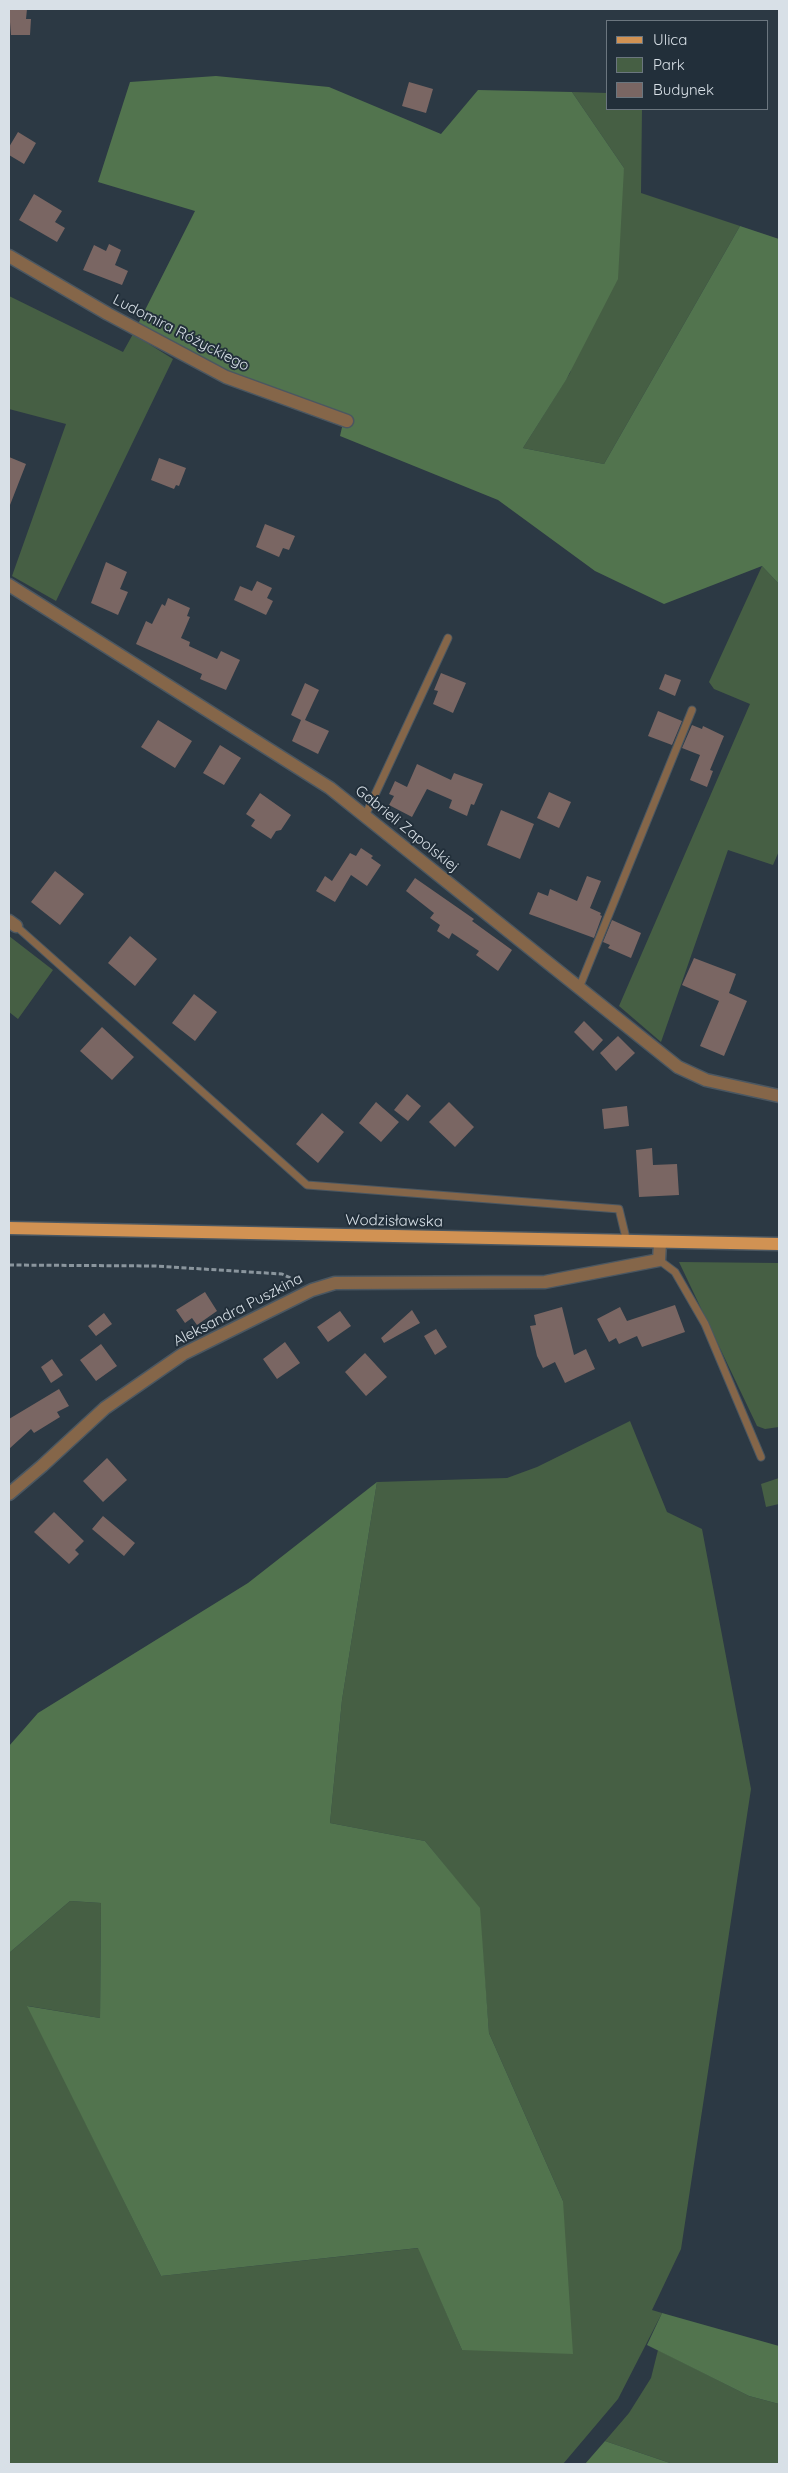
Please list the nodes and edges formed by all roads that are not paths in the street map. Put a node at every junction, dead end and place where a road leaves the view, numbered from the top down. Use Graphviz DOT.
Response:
graph roads {
  1 [pos="9,256"];
  2 [pos="347,421"];
  3 [pos="9,585"];
  4 [pos="448,638"];
  5 [pos="692,710"];
  6 [pos="365,816"];
  7 [pos="12,923"];
  8 [pos="579,988"];
  9 [pos="779,1096"];
  10 [pos="9,1228"];
  11 [pos="627,1242"];
  12 [pos="660,1243"];
  13 [pos="779,1244"];
  14 [pos="659,1260"];
  15 [pos="761,1458"];
  16 [pos="9,1494"];
  1 -- 2 [label="street, Ludomira Różyckiego"];
  3 -- 6 [label="street, Gabrieli Zapolskiej"];
  4 -- 6 [label="lane"];
  5 -- 8 [label="lane"];
  6 -- 8 [label="street, Gabrieli Zapolskiej"];
  7 -- 11 [label="lane"];
  8 -- 9 [label="street, Gabrieli Zapolskiej"];
  10 -- 11 [label="main road, Wodzisławska"];
  11 -- 12 [label="main road, Wodzisławska"];
  12 -- 13 [label="main road, Wodzisławska"];
  12 -- 14 [label="street"];
  14 -- 15 [label="lane"];
  14 -- 16 [label="street, Aleksandra Puszkina"];
}
